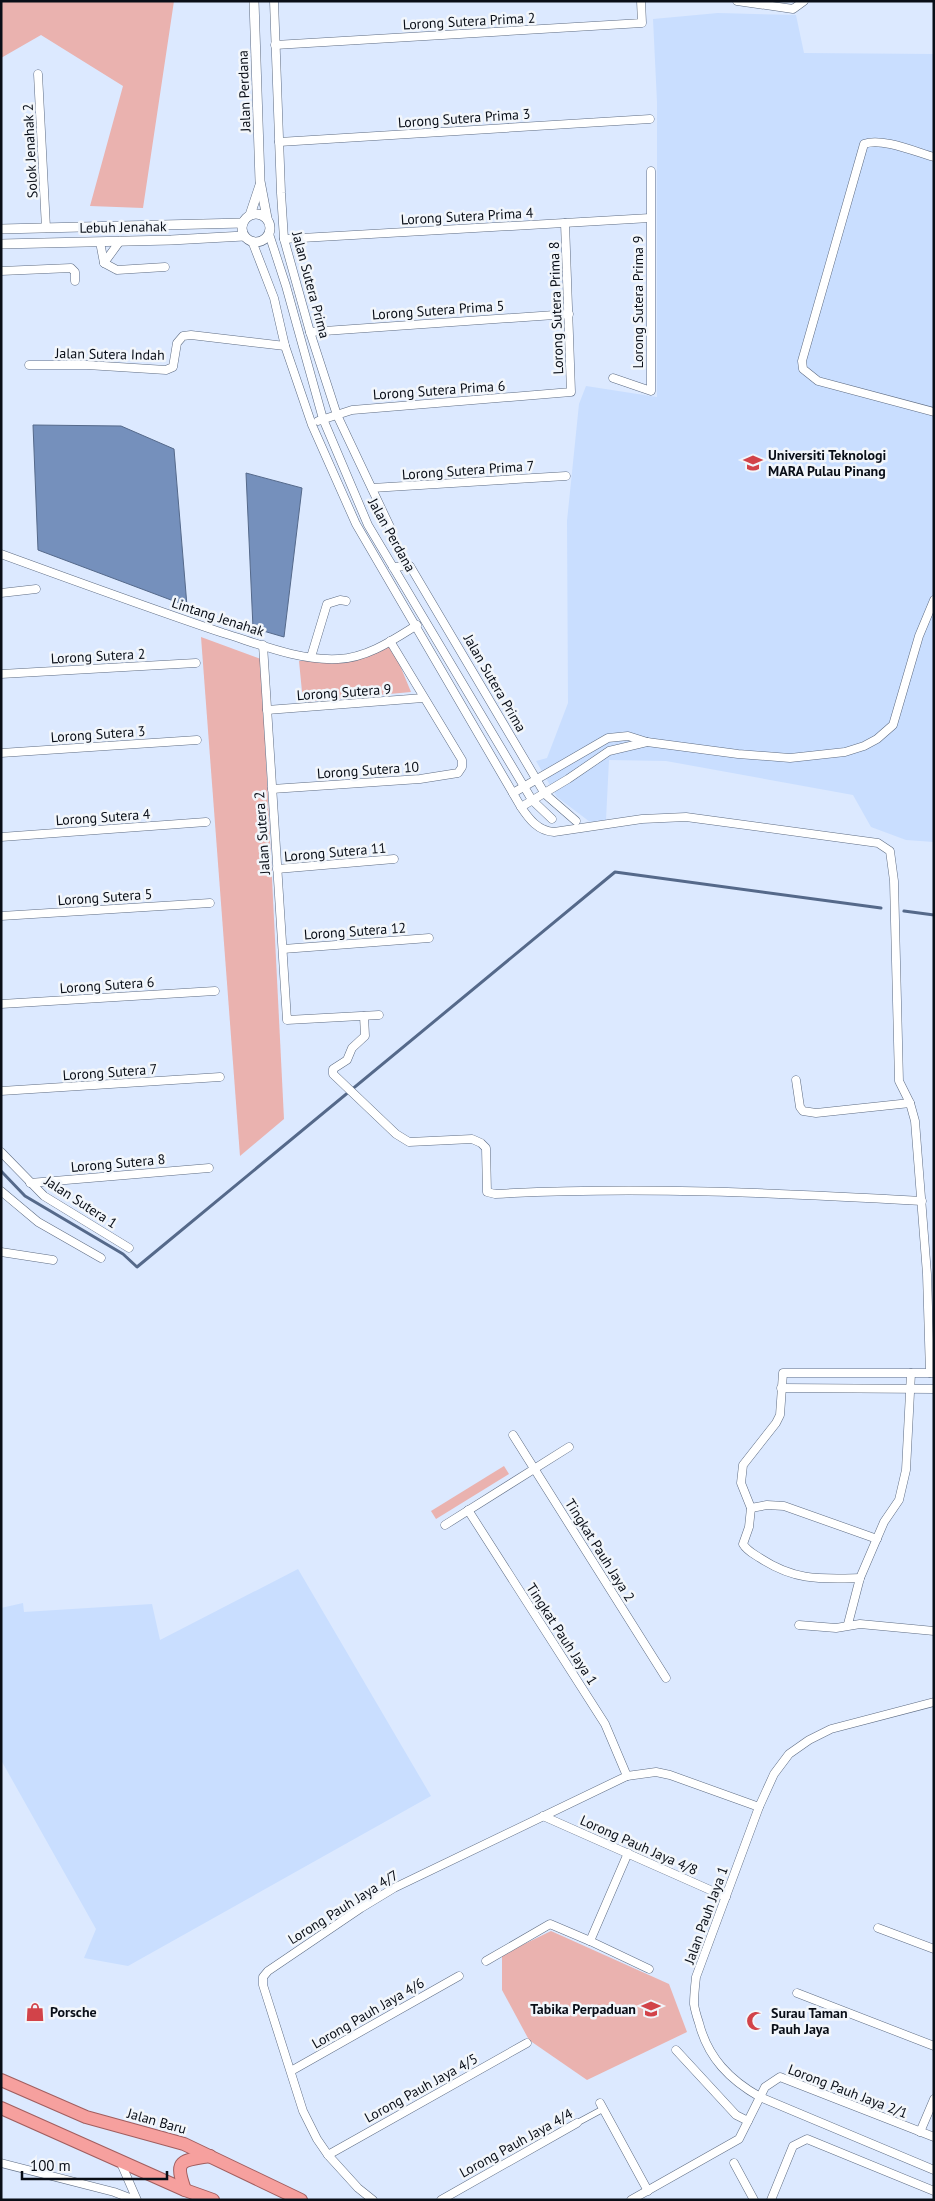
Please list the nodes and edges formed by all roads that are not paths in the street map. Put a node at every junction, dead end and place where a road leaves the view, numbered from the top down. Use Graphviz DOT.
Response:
graph roads {
  1 [pos="254,1"];
  2 [pos="274,1"];
  3 [pos="641,1"];
  4 [pos="736,1"];
  5 [pos="804,1"];
  6 [pos="275,45"];
  7 [pos="38,74"];
  8 [pos="650,120"];
  9 [pos="279,142"];
  10 [pos="934,157"];
  11 [pos="651,171"];
  12 [pos="260,181"];
  13 [pos="250,215"];
  14 [pos="267,218"];
  15 [pos="650,218"];
  16 [pos="243,223"];
  17 [pos="564,223"];
  18 [pos="46,228"];
  19 [pos="1,229"];
  20 [pos="269,234"];
  21 [pos="248,238"];
  22 [pos="284,239"];
  23 [pos="120,241"];
  24 [pos="100,242"];
  25 [pos="1,244"];
  26 [pos="104,263"];
  27 [pos="165,267"];
  28 [pos="1,271"];
  29 [pos="75,281"];
  30 [pos="569,314"];
  31 [pos="310,332"];
  32 [pos="286,346"];
  33 [pos="29,365"];
  34 [pos="613,378"];
  35 [pos="571,392"];
  36 [pos="934,412"];
  37 [pos="337,415"];
  38 [pos="323,419"];
  39 [pos="312,425"];
  40 [pos="566,476"];
  41 [pos="372,488"];
  42 [pos="392,529"];
  43 [pos="1,554"];
  44 [pos="393,566"];
  45 [pos="36,589"];
  46 [pos="1,593"];
  47 [pos="934,600"];
  48 [pos="346,601"];
  49 [pos="425,620"];
  50 [pos="414,626"];
  51 [pos="390,641"];
  52 [pos="263,645"];
  53 [pos="312,657"];
  54 [pos="196,663"];
  55 [pos="1,674"];
  56 [pos="423,698"];
  57 [pos="267,710"];
  58 [pos="197,740"];
  59 [pos="647,742"];
  60 [pos="1,753"];
  61 [pos="537,780"];
  62 [pos="524,787"];
  63 [pos="272,790"];
  64 [pos="513,793"];
  65 [pos="545,794"];
  66 [pos="532,800"];
  67 [pos="521,807"];
  68 [pos="552,819"];
  69 [pos="576,821"];
  70 [pos="206,822"];
  71 [pos="1,837"];
  72 [pos="394,860"];
  73 [pos="277,869"];
  74 [pos="210,903"];
  75 [pos="1,916"];
  76 [pos="429,938"];
  77 [pos="282,949"];
  78 [pos="215,990"];
  79 [pos="1,1004"];
  80 [pos="379,1015"];
  81 [pos="364,1016"];
  82 [pos="220,1077"];
  83 [pos="796,1080"];
  84 [pos="1,1091"];
  85 [pos="910,1103"];
  86 [pos="1,1152"];
  87 [pos="209,1168"];
  88 [pos="30,1183"];
  89 [pos="1,1191"];
  90 [pos="922,1201"];
  91 [pos="129,1248"];
  92 [pos="1,1252"];
  93 [pos="101,1258"];
  94 [pos="53,1260"];
  95 [pos="932,1372"];
  96 [pos="911,1373"];
  97 [pos="781,1388"];
  98 [pos="911,1388"];
  99 [pos="934,1389"];
  100 [pos="513,1435"];
  101 [pos="569,1447"];
  102 [pos="534,1469"];
  103 [pos="751,1508"];
  104 [pos="468,1510"];
  105 [pos="445,1525"];
  106 [pos="877,1539"];
  107 [pos="860,1578"];
  108 [pos="799,1624"];
  109 [pos="848,1624"];
  110 [pos="934,1631"];
  111 [pos="666,1678"];
  112 [pos="934,1702"];
  113 [pos="628,1776"];
  114 [pos="759,1807"];
  115 [pos="543,1816"];
  116 [pos="628,1853"];
  117 [pos="726,1897"];
  118 [pos="878,1928"];
  119 [pos="590,1940"];
  120 [pos="934,1949"];
  121 [pos="486,1960"];
  122 [pos="649,1969"];
  123 [pos="458,1976"];
  124 [pos="797,1994"];
  125 [pos="527,2043"];
  126 [pos="934,2046"];
  127 [pos="676,2050"];
  128 [pos="291,2071"];
  129 [pos="1,2080"];
  130 [pos="760,2097"];
  131 [pos="934,2099"];
  132 [pos="602,2106"];
  133 [pos="1,2108"];
  134 [pos="748,2121"];
  135 [pos="577,2123"];
  136 [pos="920,2132"];
  137 [pos="934,2137"];
  138 [pos="328,2155"];
  139 [pos="210,2156"];
  140 [pos="120,2161"];
  141 [pos="1,2163"];
  142 [pos="734,2163"];
  143 [pos="934,2170"];
  144 [pos="185,2190"];
  145 [pos="648,2191"];
  146 [pos="934,2191"];
  147 [pos="136,2200"];
  148 [pos="213,2200"];
  149 [pos="301,2200"];
  150 [pos="373,2200"];
  151 [pos="441,2200"];
  152 [pos="631,2200"];
  153 [pos="754,2200"];
  154 [pos="770,2200"];
  1 -- 12 [label="street, Jalan Perdana"];
  2 -- 6 [label="street, Jalan Sutera Prima"];
  3 -- 6 [label="street, Lorong Sutera Prima 2"];
  4 -- 5 [label="street"];
  6 -- 9 [label="street, Jalan Sutera Prima"];
  7 -- 18 [label="street, Solok Jenahak 2"];
  8 -- 9 [label="street, Lorong Sutera Prima 3"];
  9 -- 22 [label="street, Jalan Sutera Prima"];
  10 -- 36 [label="street"];
  11 -- 15 [label="street, Lorong Sutera Prima 9"];
  12 -- 13 [label="street, Jalan Perdana"];
  12 -- 14 [label="street, Jalan Perdana"];
  13 -- 14 [label="street"];
  13 -- 16 [label="street"];
  14 -- 20 [label="street"];
  15 -- 17 [label="street, Lorong Sutera Prima 4"];
  15 -- 34 [label="street, Lorong Sutera Prima 9"];
  16 -- 18 [label="street, Lebuh Jenahak"];
  16 -- 21 [label="street"];
  17 -- 22 [label="street, Lorong Sutera Prima 4"];
  17 -- 30 [label="street, Lorong Sutera Prima 8"];
  18 -- 19 [label="street, Lebuh Jenahak"];
  20 -- 21 [label="street"];
  20 -- 38 [label="street, Jalan Perdana"];
  21 -- 23 [label="street, Lebuh Jenahak"];
  21 -- 32 [label="street, Jalan Perdana"];
  22 -- 31 [label="street, Jalan Sutera Prima"];
  23 -- 24 [label="street, Lebuh Jenahak"];
  23 -- 26 [label="street"];
  24 -- 25 [label="street, Lebuh Jenahak"];
  24 -- 26 [label="street"];
  26 -- 27 [label="street"];
  28 -- 29 [label="street"];
  30 -- 31 [label="street, Lorong Sutera Prima 5"];
  30 -- 35 [label="street, Lorong Sutera Prima 8"];
  31 -- 37 [label="street, Jalan Sutera Prima"];
  32 -- 33 [label="street, Jalan Sutera Indah"];
  32 -- 39 [label="street, Jalan Perdana"];
  35 -- 37 [label="street, Lorong Sutera Prima 6"];
  37 -- 38 [label="street, Lorong Sutera Prima 6"];
  37 -- 41 [label="street, Jalan Sutera Prima"];
  38 -- 39 [label="street, Lorong Sutera Prima 6"];
  38 -- 44 [label="street, Jalan Perdana"];
  39 -- 50 [label="street, Jalan Perdana"];
  40 -- 41 [label="street, Lorong Sutera Prima 7"];
  41 -- 42 [label="street, Jalan Sutera Prima"];
  43 -- 52 [label="street, Lintang Jenahak"];
  44 -- 49 [label="street, Jalan Perdana"];
  44 -- 61 [label="street, Jalan Sutera Prima"];
  45 -- 46 [label="street"];
  47 -- 59 [label="street"];
  48 -- 53 [label="street"];
  49 -- 50 [label="street, Lintang Jenahak"];
  49 -- 62 [label="street, Jalan Perdana"];
  50 -- 51 [label="street, Lintang Jenahak"];
  50 -- 64 [label="street, Jalan Perdana"];
  51 -- 53 [label="street, Lintang Jenahak"];
  51 -- 56 [label="street"];
  52 -- 53 [label="street, Lintang Jenahak"];
  52 -- 57 [label="street, Jalan Sutera 2"];
  54 -- 55 [label="street, Lorong Sutera 2"];
  56 -- 57 [label="street, Lorong Sutera 9"];
  56 -- 63 [label="street, Lorong Sutera 10"];
  57 -- 63 [label="street, Jalan Sutera 2"];
  58 -- 60 [label="street, Lorong Sutera 3"];
  59 -- 61 [label="street"];
  59 -- 65 [label="street"];
  61 -- 62 [label="street"];
  61 -- 65 [label="street, Jalan Sutera Prima"];
  62 -- 64 [label="street"];
  62 -- 66 [label="street, Jalan Perdana"];
  63 -- 73 [label="street, Jalan Sutera 2"];
  64 -- 67 [label="street, Jalan Perdana"];
  65 -- 66 [label="street"];
  65 -- 69 [label="street, Jalan Sutera Prima"];
  66 -- 67 [label="street"];
  66 -- 68 [label="street, Jalan Perdana"];
  67 -- 85 [label="street, Jalan Perdana"];
  70 -- 71 [label="street, Lorong Sutera 4"];
  72 -- 73 [label="street, Lorong Sutera 11"];
  73 -- 77 [label="street, Jalan Sutera 2"];
  74 -- 75 [label="street, Lorong Sutera 5"];
  76 -- 77 [label="street, Lorong Sutera 12"];
  77 -- 81 [label="street, Jalan Sutera 2"];
  78 -- 79 [label="street, Lorong Sutera 6"];
  80 -- 81 [label="street"];
  81 -- 90 [label="street"];
  82 -- 84 [label="street, Lorong Sutera 7"];
  83 -- 85 [label="street"];
  85 -- 90 [label="street"];
  86 -- 88 [label="street, Jalan Sutera 1"];
  87 -- 88 [label="street, Lorong Sutera 8"];
  88 -- 91 [label="street, Jalan Sutera 1"];
  89 -- 93 [label="street"];
  90 -- 95 [label="street"];
  92 -- 94 [label="street"];
  95 -- 96 [label="street"];
  96 -- 97 [label="street"];
  96 -- 98 [label="street"];
  97 -- 98 [label="street"];
  97 -- 103 [label="street"];
  98 -- 99 [label="street"];
  98 -- 106 [label="street"];
  100 -- 102 [label="street, Tingkat Pauh Jaya 2"];
  101 -- 102 [label="street"];
  102 -- 104 [label="street"];
  102 -- 111 [label="street, Tingkat Pauh Jaya 2"];
  103 -- 106 [label="street"];
  103 -- 107 [label="street"];
  104 -- 105 [label="street"];
  104 -- 113 [label="street, Tingkat Pauh Jaya 1"];
  106 -- 107 [label="street"];
  107 -- 109 [label="street"];
  108 -- 109 [label="street"];
  109 -- 110 [label="street"];
  112 -- 114 [label="street, Jalan Pauh Jaya 1"];
  113 -- 114 [label="street, Lorong Pauh Jaya 4/7"];
  113 -- 115 [label="street, Lorong Pauh Jaya 4/7"];
  114 -- 117 [label="street, Jalan Pauh Jaya 1"];
  115 -- 116 [label="street, Lorong Pauh Jaya 4/8"];
  115 -- 128 [label="street, Lorong Pauh Jaya 4/7"];
  116 -- 117 [label="street, Lorong Pauh Jaya 4/8"];
  116 -- 119 [label="street"];
  117 -- 130 [label="street, Jalan Pauh Jaya 1"];
  118 -- 120 [label="street"];
  119 -- 121 [label="street"];
  119 -- 122 [label="street"];
  123 -- 128 [label="street, Lorong Pauh Jaya 4/6"];
  124 -- 126 [label="street"];
  125 -- 138 [label="street, Lorong Pauh Jaya 4/5"];
  127 -- 134 [label="street"];
  128 -- 138 [label="street, Lorong Pauh Jaya 4/7"];
  129 -- 139 [label="highway, Jalan Baru"];
  130 -- 134 [label="street"];
  130 -- 136 [label="street, Lorong Pauh Jaya 2/1"];
  130 -- 143 [label="street, Jalan Pauh Jaya 1"];
  131 -- 136 [label="street"];
  132 -- 135 [label="street, Lorong Pauh Jaya 4/4"];
  132 -- 145 [label="street"];
  133 -- 140 [label="highway"];
  134 -- 145 [label="street"];
  135 -- 151 [label="street, Lorong Pauh Jaya 4/4"];
  136 -- 137 [label="street, Lorong Pauh Jaya 2/1"];
  138 -- 150 [label="street, Lorong Pauh Jaya 4/7"];
  139 -- 144 [label="highway"];
  139 -- 149 [label="highway, Jalan Baru"];
  140 -- 144 [label="highway"];
  140 -- 147 [label="street"];
  141 -- 147 [label="street"];
  142 -- 153 [label="street"];
  144 -- 148 [label="highway"];
  145 -- 152 [label="street"];
  146 -- 154 [label="street"];
}
